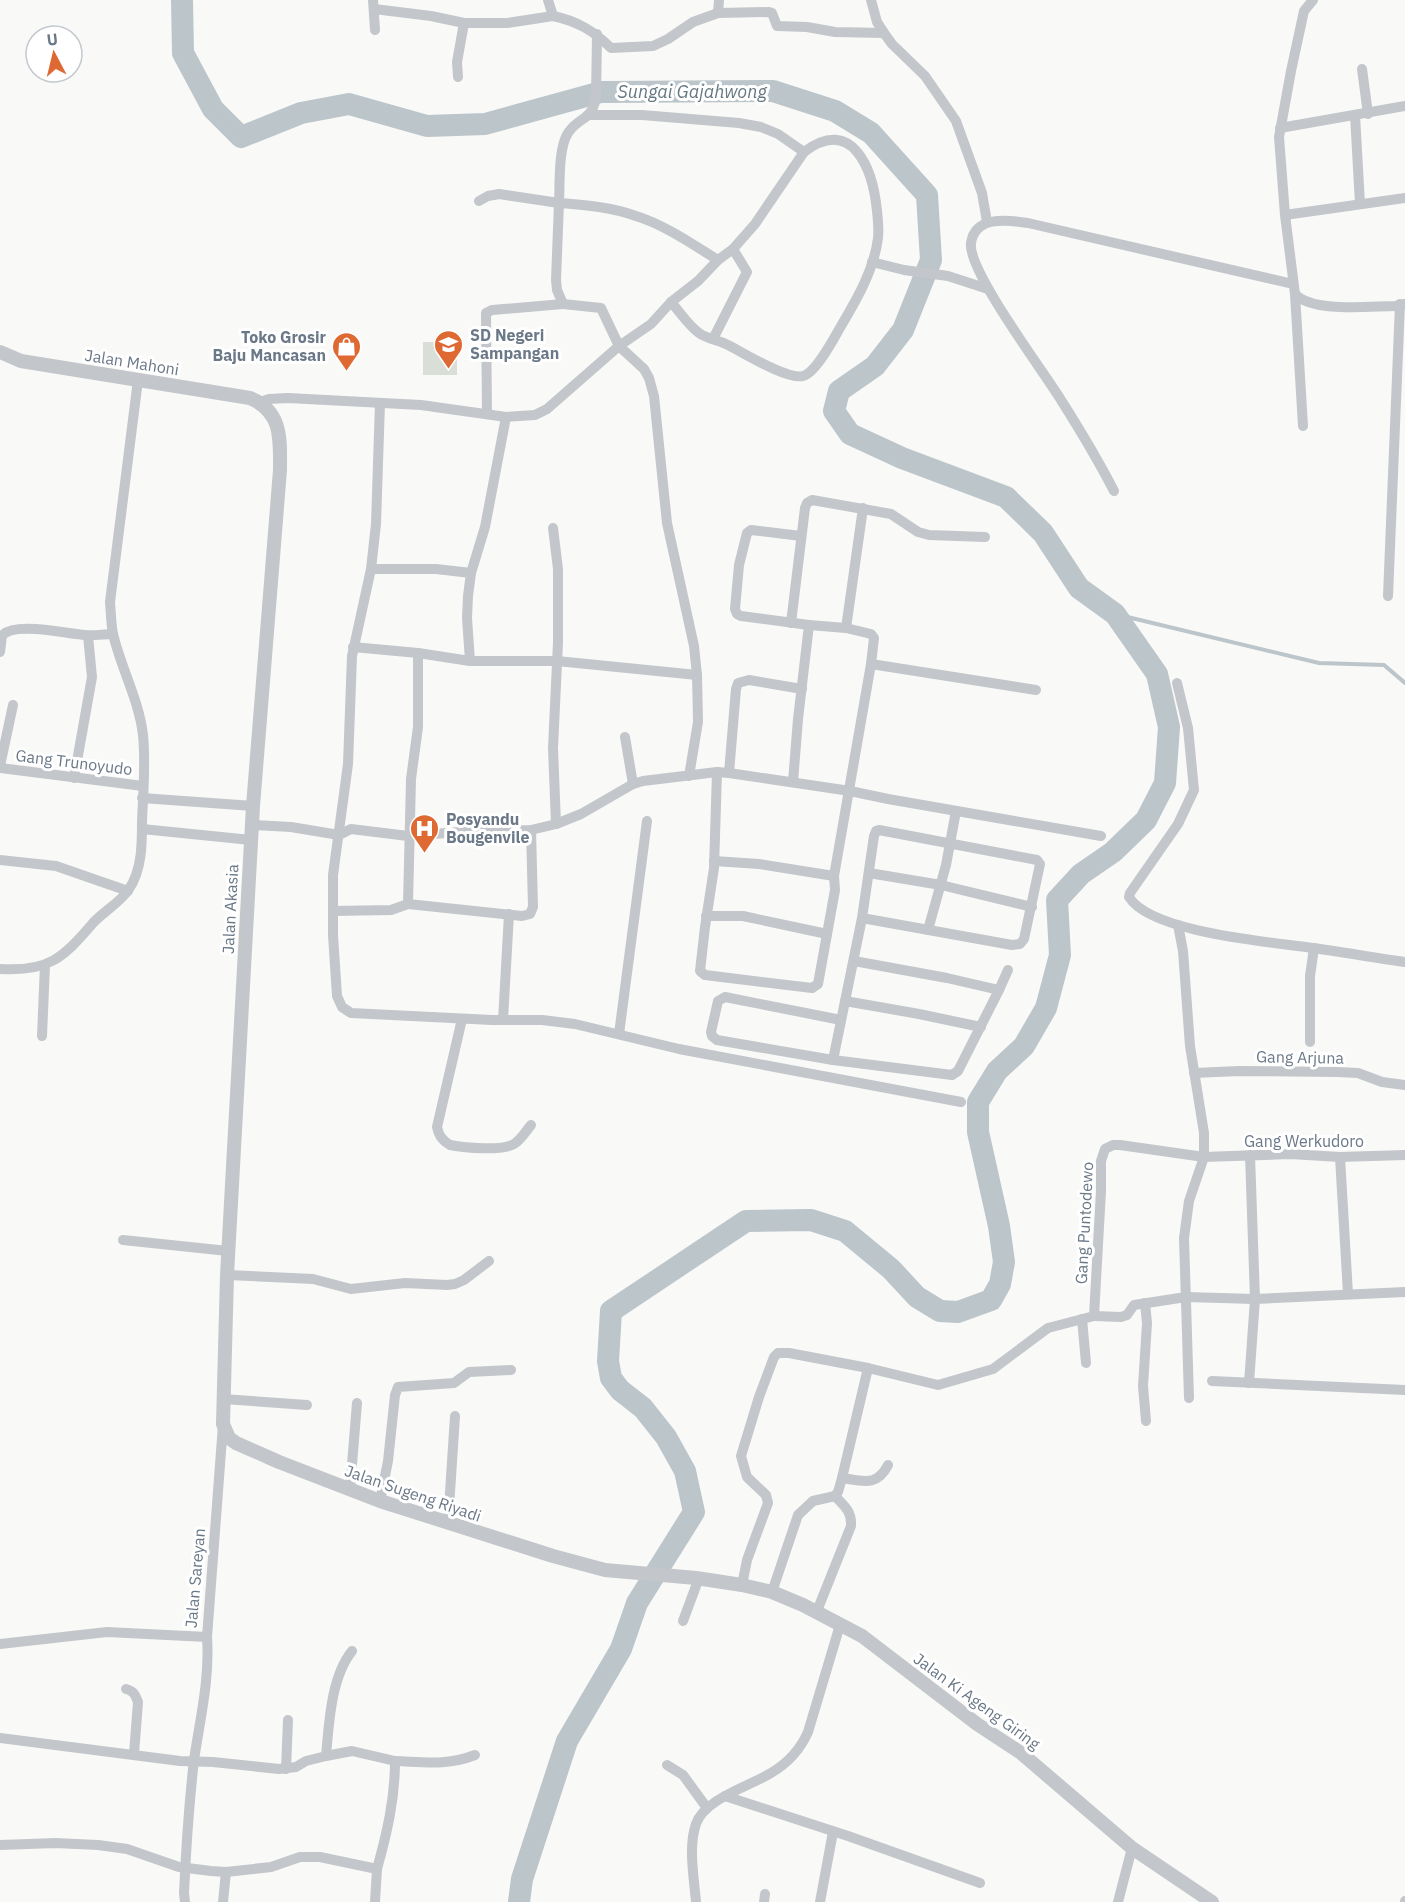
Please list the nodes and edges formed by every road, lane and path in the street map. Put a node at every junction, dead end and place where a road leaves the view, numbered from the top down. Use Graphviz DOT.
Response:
graph roads {
  1 [pos="409,0"];
  2 [pos="548,0"];
  3 [pos="719,0"];
  4 [pos="871,0"];
  5 [pos="1313,0"];
  6 [pos="374,4"];
  7 [pos="406,12"];
  8 [pos="718,13"];
  9 [pos="553,16"];
  10 [pos="464,23"];
  11 [pos="375,30"];
  12 [pos="884,33"];
  13 [pos="597,34"];
  14 [pos="1362,69"];
  15 [pos="458,77"];
  16 [pos="1405,106"];
  17 [pos="1368,114"];
  18 [pos="590,115"];
  19 [pos="1355,115"];
  20 [pos="1280,128"];
  21 [pos="804,152"];
  22 [pos="1405,198"];
  23 [pos="479,201"];
  24 [pos="559,203"];
  25 [pos="1360,204"];
  26 [pos="1285,214"];
  27 [pos="987,222"];
  28 [pos="733,249"];
  29 [pos="718,260"];
  30 [pos="872,262"];
  31 [pos="988,289"];
  32 [pos="1294,289"];
  33 [pos="671,302"];
  34 [pos="563,304"];
  35 [pos="1403,304"];
  36 [pos="713,339"];
  37 [pos="619,346"];
  38 [pos="0,352"];
  39 [pos="138,380"];
  40 [pos="260,402"];
  41 [pos="380,404"];
  42 [pos="487,414"];
  43 [pos="506,417"];
  44 [pos="1303,426"];
  45 [pos="1114,491"];
  46 [pos="863,508"];
  47 [pos="553,528"];
  48 [pos="801,536"];
  49 [pos="985,537"];
  50 [pos="371,569"];
  51 [pos="471,573"];
  52 [pos="1388,596"];
  53 [pos="790,623"];
  54 [pos="809,625"];
  55 [pos="846,628"];
  56 [pos="113,634"];
  57 [pos="88,636"];
  58 [pos="353,647"];
  59 [pos="0,652"];
  60 [pos="418,653"];
  61 [pos="556,660"];
  62 [pos="470,661"];
  63 [pos="871,664"];
  64 [pos="697,675"];
  65 [pos="1177,683"];
  66 [pos="802,689"];
  67 [pos="1036,690"];
  68 [pos="13,705"];
  69 [pos="625,737"];
  70 [pos="0,767"];
  71 [pos="717,772"];
  72 [pos="729,773"];
  73 [pos="689,776"];
  74 [pos="74,778"];
  75 [pos="793,782"];
  76 [pos="633,784"];
  77 [pos="850,791"];
  78 [pos="143,792"];
  79 [pos="253,806"];
  80 [pos="956,811"];
  81 [pos="648,821"];
  82 [pos="556,824"];
  83 [pos="252,825"];
  84 [pos="142,829"];
  85 [pos="531,830"];
  86 [pos="339,835"];
  87 [pos="408,836"];
  88 [pos="1101,836"];
  89 [pos="251,840"];
  90 [pos="951,843"];
  91 [pos="0,860"];
  92 [pos="714,861"];
  93 [pos="869,873"];
  94 [pos="834,876"];
  95 [pos="941,885"];
  96 [pos="128,891"];
  97 [pos="408,904"];
  98 [pos="1032,907"];
  99 [pos="333,911"];
  100 [pos="509,914"];
  101 [pos="706,916"];
  102 [pos="862,918"];
  103 [pos="1178,925"];
  104 [pos="928,930"];
  105 [pos="827,934"];
  106 [pos="1314,948"];
  107 [pos="854,961"];
  108 [pos="1405,963"];
  109 [pos="45,965"];
  110 [pos="0,969"];
  111 [pos="1008,970"];
  112 [pos="999,990"];
  113 [pos="845,1000"];
  114 [pos="462,1019"];
  115 [pos="503,1020"];
  116 [pos="841,1020"];
  117 [pos="981,1027"];
  118 [pos="619,1034"];
  119 [pos="42,1036"];
  120 [pos="1310,1042"];
  121 [pos="833,1060"];
  122 [pos="1194,1073"];
  123 [pos="1405,1085"];
  124 [pos="961,1102"];
  125 [pos="531,1125"];
  126 [pos="1250,1155"];
  127 [pos="1405,1155"];
  128 [pos="1204,1157"];
  129 [pos="1340,1157"];
  130 [pos="123,1240"];
  131 [pos="228,1251"];
  132 [pos="489,1261"];
  133 [pos="227,1275"];
  134 [pos="1405,1292"];
  135 [pos="1348,1294"];
  136 [pos="1186,1297"];
  137 [pos="1255,1299"];
  138 [pos="1144,1303"];
  139 [pos="1094,1316"];
  140 [pos="1082,1319"];
  141 [pos="1086,1363"];
  142 [pos="868,1368"];
  143 [pos="512,1370"];
  144 [pos="1212,1381"];
  145 [pos="1249,1383"];
  146 [pos="1405,1390"];
  147 [pos="223,1398"];
  148 [pos="1190,1398"];
  149 [pos="357,1402"];
  150 [pos="307,1405"];
  151 [pos="455,1416"];
  152 [pos="1146,1421"];
  153 [pos="223,1424"];
  154 [pos="888,1465"];
  155 [pos="843,1478"];
  156 [pos="350,1489"];
  157 [pos="835,1496"];
  158 [pos="380,1501"];
  159 [pos="448,1523"];
  160 [pos="698,1578"];
  161 [pos="742,1585"];
  162 [pos="772,1592"];
  163 [pos="817,1611"];
  164 [pos="683,1621"];
  165 [pos="840,1625"];
  166 [pos="207,1637"];
  167 [pos="0,1644"];
  168 [pos="352,1651"];
  169 [pos="126,1689"];
  170 [pos="288,1720"];
  171 [pos="0,1738"];
  172 [pos="134,1754"];
  173 [pos="475,1755"];
  174 [pos="326,1756"];
  175 [pos="194,1761"];
  176 [pos="394,1761"];
  177 [pos="667,1765"];
  178 [pos="286,1769"];
  179 [pos="725,1796"];
  180 [pos="707,1808"];
  181 [pos="833,1832"];
  182 [pos="0,1845"];
  183 [pos="1132,1848"];
  184 [pos="185,1868"];
  185 [pos="377,1869"];
  186 [pos="226,1872"];
  187 [pos="980,1882"];
  188 [pos="185,1902"];
  189 [pos="222,1902"];
  190 [pos="375,1902"];
  191 [pos="696,1902"];
  192 [pos="820,1902"];
  193 [pos="1118,1902"];
  194 [pos="1212,1902"];
  1 -- 7 [label="street"];
  2 -- 9 [label="street"];
  3 -- 8 [label="street"];
  4 -- 12 [label="street"];
  5 -- 20 [label="street"];
  6 -- 7 [label="street"];
  6 -- 11 [label="street"];
  7 -- 10 [label="street"];
  8 -- 12 [label="street"];
  8 -- 13 [label="street"];
  9 -- 10 [label="street"];
  9 -- 13 [label="street"];
  10 -- 15 [label="street"];
  12 -- 27 [label="street"];
  13 -- 18 [label="street"];
  14 -- 17 [label="street"];
  16 -- 17 [label="street"];
  17 -- 19 [label="street"];
  18 -- 21 [label="street"];
  18 -- 24 [label="street"];
  19 -- 20 [label="street"];
  19 -- 25 [label="street"];
  20 -- 26 [label="street"];
  21 -- 28 [label="street"];
  21 -- 30 [label="street"];
  22 -- 25 [label="street"];
  23 -- 24 [label="street"];
  24 -- 29 [label="street"];
  24 -- 34 [label="street"];
  25 -- 26 [label="street"];
  26 -- 32 [label="street"];
  27 -- 31 [label="street"];
  27 -- 32 [label="street"];
  28 -- 29 [label="street"];
  28 -- 36 [label="street"];
  29 -- 33 [label="street"];
  30 -- 31 [label="street"];
  30 -- 36 [label="street"];
  31 -- 45 [label="street"];
  32 -- 35 [label="street"];
  32 -- 44 [label="street"];
  33 -- 36 [label="street"];
  33 -- 37 [label="street"];
  34 -- 37 [label="street"];
  34 -- 42 [label="street"];
  35 -- 52 [label="street"];
  37 -- 43 [label="street"];
  37 -- 64 [label="street"];
  38 -- 39 [label="street, Jalan Mahoni"];
  39 -- 40 [label="street, Jalan Mahoni"];
  39 -- 56 [label="street"];
  40 -- 41 [label="street"];
  40 -- 79 [label="street, Jalan Akasia"];
  41 -- 42 [label="street"];
  41 -- 50 [label="street"];
  42 -- 43 [label="street"];
  43 -- 51 [label="street"];
  46 -- 48 [label="street"];
  46 -- 49 [label="street"];
  46 -- 55 [label="street"];
  47 -- 61 [label="street"];
  48 -- 53 [label="street"];
  48 -- 53 [label="street"];
  50 -- 51 [label="street"];
  50 -- 58 [label="street"];
  51 -- 62 [label="street"];
  53 -- 54 [label="street"];
  54 -- 55 [label="street"];
  54 -- 66 [label="street"];
  55 -- 63 [label="street"];
  56 -- 57 [label="street"];
  56 -- 78 [label="street"];
  57 -- 59 [label="street"];
  57 -- 74 [label="street"];
  58 -- 60 [label="street"];
  58 -- 86 [label="street"];
  60 -- 62 [label="street"];
  60 -- 87 [label="street"];
  61 -- 62 [label="street"];
  61 -- 64 [label="street"];
  61 -- 82 [label="street"];
  63 -- 67 [label="street"];
  63 -- 77 [label="street"];
  64 -- 73 [label="street"];
  65 -- 103 [label="street"];
  66 -- 72 [label="street"];
  66 -- 75 [label="street"];
  68 -- 70 [label="street"];
  69 -- 76 [label="street"];
  70 -- 74 [label="street, Gang Trunoyudo"];
  71 -- 72 [label="street"];
  71 -- 73 [label="street"];
  71 -- 92 [label="street"];
  72 -- 75 [label="street"];
  73 -- 76 [label="street"];
  74 -- 78 [label="street, Gang Trunoyudo"];
  75 -- 77 [label="street"];
  76 -- 82 [label="street"];
  77 -- 80 [label="street"];
  77 -- 94 [label="street"];
  78 -- 79 [label="street, Gang Trunoyudo"];
  78 -- 84 [label="street"];
  79 -- 83 [label="street, Jalan Akasia"];
  80 -- 88 [label="street"];
  80 -- 90 [label="street"];
  81 -- 118 [label="street"];
  82 -- 85 [label="street"];
  83 -- 86 [label="street"];
  83 -- 89 [label="street, Jalan Akasia"];
  84 -- 89 [label="street"];
  84 -- 96 [label="street"];
  85 -- 87 [label="street"];
  85 -- 100 [label="street"];
  86 -- 87 [label="street"];
  86 -- 99 [label="street"];
  87 -- 97 [label="street"];
  89 -- 131 [label="street, Jalan Akasia"];
  90 -- 93 [label="street"];
  90 -- 95 [label="street"];
  90 -- 98 [label="street"];
  91 -- 96 [label="street"];
  92 -- 94 [label="street"];
  92 -- 101 [label="street"];
  93 -- 95 [label="street"];
  93 -- 102 [label="street"];
  94 -- 105 [label="street"];
  95 -- 98 [label="street"];
  95 -- 104 [label="street"];
  96 -- 109 [label="street"];
  97 -- 99 [label="street"];
  97 -- 100 [label="street"];
  98 -- 104 [label="street"];
  99 -- 114 [label="street"];
  100 -- 115 [label="street"];
  101 -- 105 [label="street"];
  101 -- 105 [label="street"];
  102 -- 104 [label="street"];
  102 -- 107 [label="street"];
  103 -- 106 [label="street"];
  103 -- 122 [label="street"];
  106 -- 108 [label="street"];
  106 -- 120 [label="street"];
  107 -- 112 [label="street"];
  107 -- 113 [label="street"];
  109 -- 110 [label="street"];
  109 -- 119 [label="street"];
  111 -- 112 [label="street"];
  112 -- 117 [label="street"];
  113 -- 116 [label="street"];
  113 -- 117 [label="street"];
  114 -- 115 [label="street"];
  114 -- 125 [label="street"];
  115 -- 118 [label="street"];
  116 -- 121 [label="street"];
  116 -- 121 [label="street"];
  117 -- 121 [label="street"];
  118 -- 124 [label="street"];
  122 -- 123 [label="street, Gang Arjuna"];
  122 -- 128 [label="street"];
  126 -- 128 [label="street, Gang Werkudoro"];
  126 -- 129 [label="street, Gang Werkudoro"];
  126 -- 137 [label="street"];
  127 -- 129 [label="street, Gang Werkudoro"];
  128 -- 136 [label="street"];
  128 -- 139 [label="street, Gang Puntodewo"];
  129 -- 135 [label="street"];
  130 -- 131 [label="street"];
  131 -- 133 [label="street, Jalan Akasia"];
  132 -- 133 [label="street"];
  133 -- 147 [label="street, Jalan Akasia"];
  134 -- 135 [label="street"];
  135 -- 137 [label="street"];
  136 -- 137 [label="street"];
  136 -- 138 [label="street"];
  136 -- 148 [label="street"];
  137 -- 145 [label="street"];
  138 -- 139 [label="street"];
  138 -- 152 [label="street"];
  139 -- 140 [label="street"];
  140 -- 141 [label="street"];
  140 -- 142 [label="street"];
  142 -- 155 [label="street"];
  142 -- 161 [label="street"];
  143 -- 158 [label="street"];
  144 -- 145 [label="street"];
  145 -- 146 [label="street"];
  147 -- 150 [label="street"];
  147 -- 153 [label="street, Jalan Akasia"];
  149 -- 156 [label="street"];
  151 -- 159 [label="street"];
  153 -- 156 [label="street, Jalan Sugeng Riyadi"];
  153 -- 166 [label="street, Jalan Sareyan"];
  154 -- 155 [label="street"];
  155 -- 157 [label="street"];
  156 -- 158 [label="street, Jalan Sugeng Riyadi"];
  157 -- 162 [label="street"];
  157 -- 163 [label="street"];
  158 -- 159 [label="street, Jalan Sugeng Riyadi"];
  159 -- 160 [label="street, Jalan Sugeng Riyadi"];
  160 -- 161 [label="street, Jalan Ki Ageng Giring"];
  160 -- 164 [label="street"];
  161 -- 162 [label="street, Jalan Ki Ageng Giring"];
  162 -- 163 [label="street, Jalan Ki Ageng Giring"];
  163 -- 165 [label="street, Jalan Ki Ageng Giring"];
  165 -- 179 [label="street"];
  165 -- 183 [label="street, Jalan Ki Ageng Giring"];
  166 -- 167 [label="street, Jalan Sareyan"];
  166 -- 175 [label="street"];
  168 -- 174 [label="street"];
  169 -- 172 [label="street"];
  170 -- 178 [label="street"];
  171 -- 172 [label="street"];
  172 -- 175 [label="street"];
  173 -- 176 [label="street"];
  174 -- 176 [label="street"];
  174 -- 178 [label="street"];
  175 -- 178 [label="street"];
  175 -- 184 [label="street"];
  176 -- 185 [label="street"];
  177 -- 180 [label="street"];
  179 -- 180 [label="street"];
  179 -- 181 [label="street"];
  180 -- 191 [label="street"];
  181 -- 187 [label="street"];
  181 -- 192 [label="street"];
  182 -- 184 [label="street"];
  183 -- 193 [label="street"];
  183 -- 194 [label="street, Jalan Ki Ageng Giring"];
  184 -- 186 [label="street"];
  184 -- 188 [label="street"];
  185 -- 186 [label="street"];
  185 -- 190 [label="street"];
  186 -- 189 [label="street"];
}
